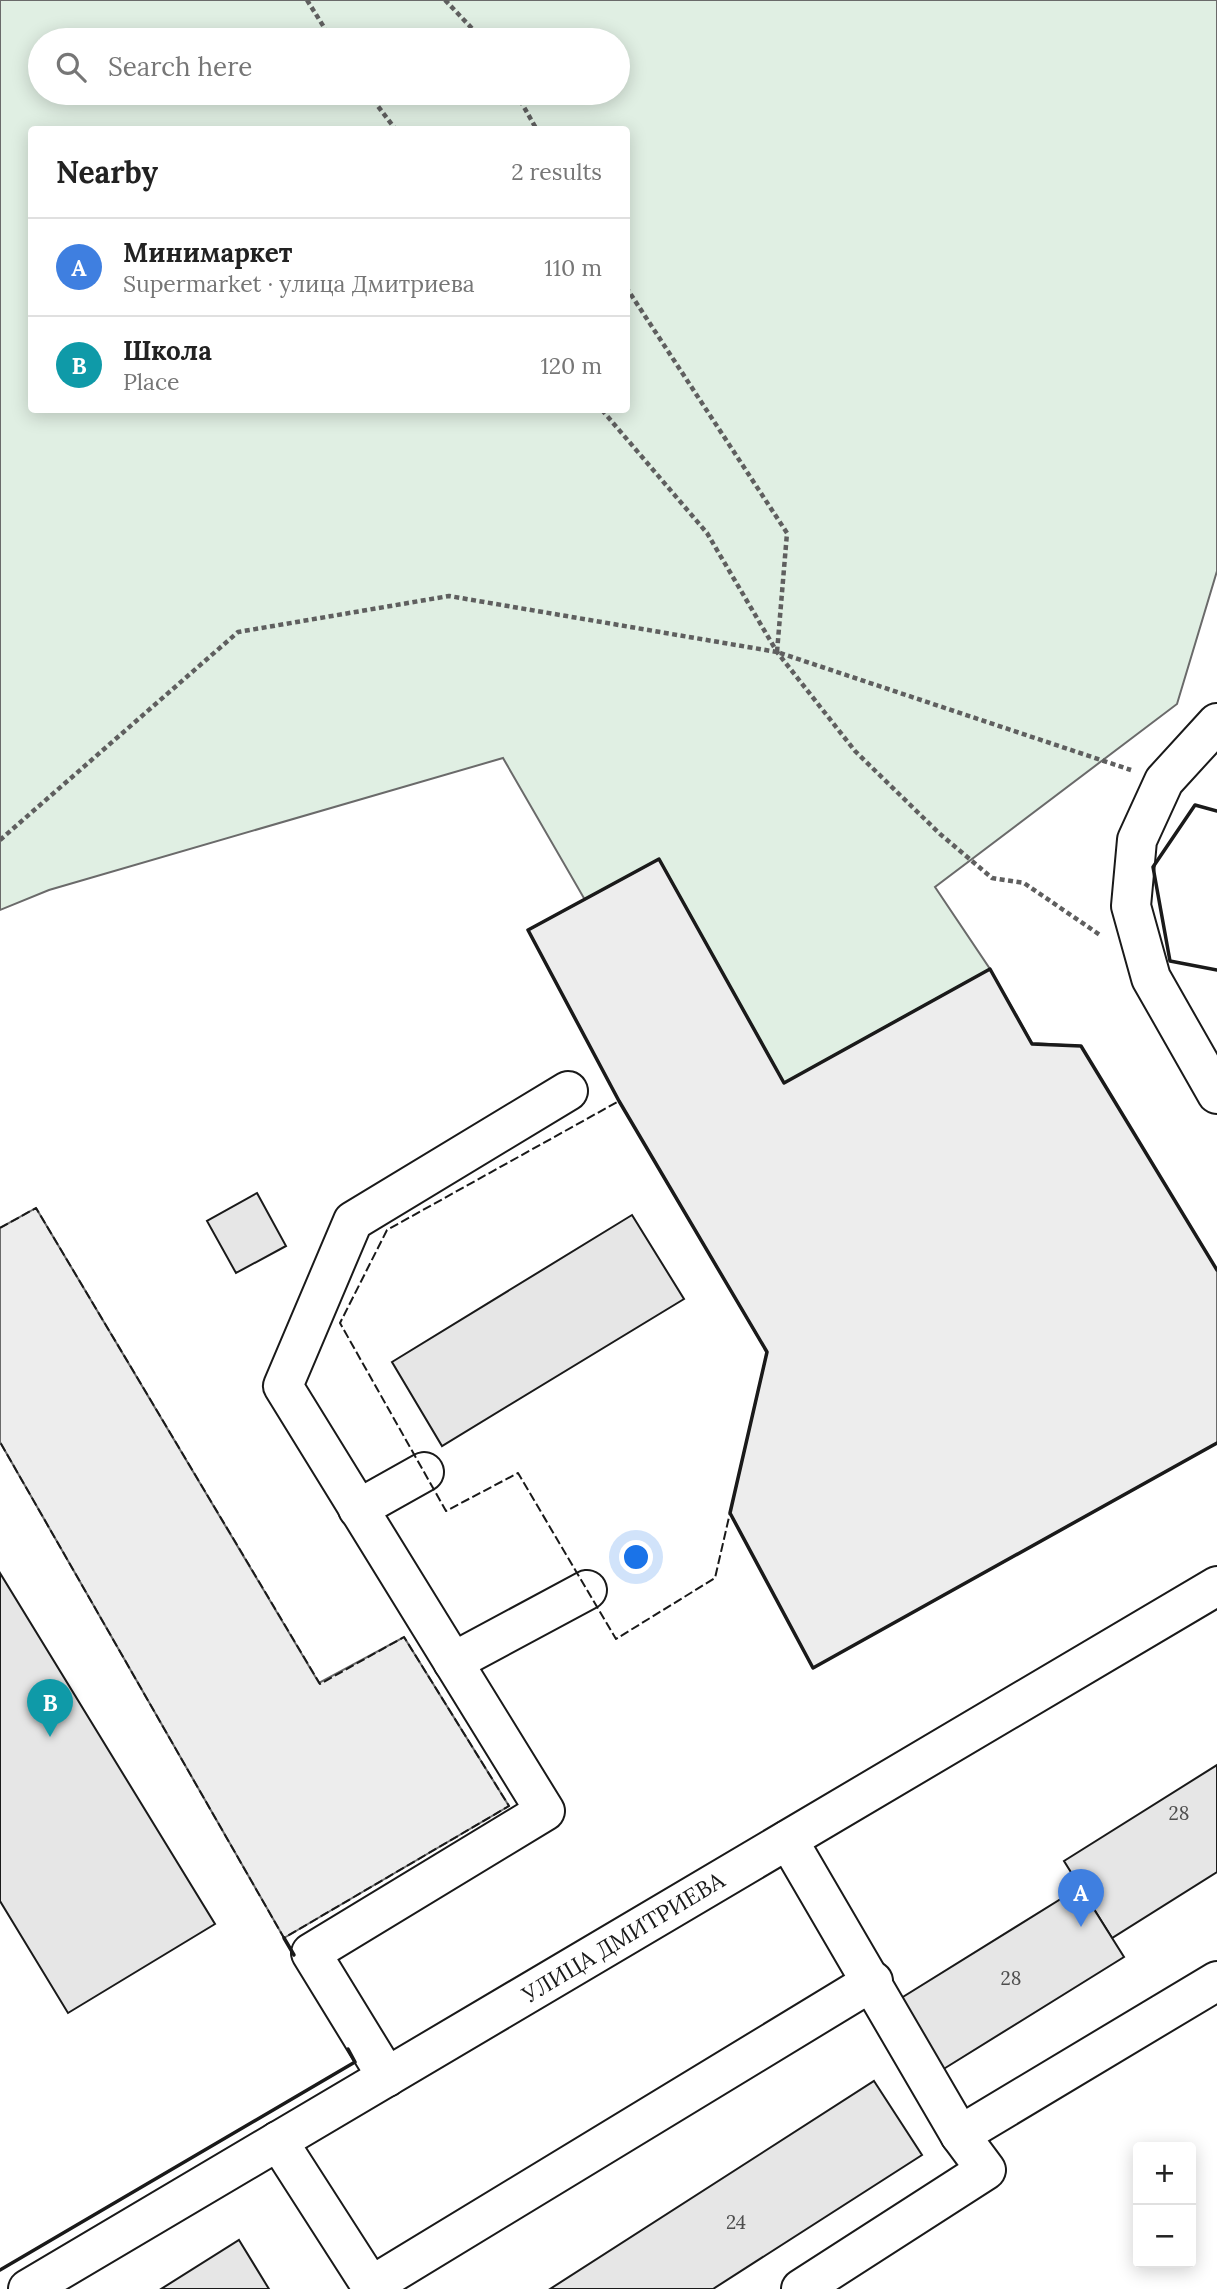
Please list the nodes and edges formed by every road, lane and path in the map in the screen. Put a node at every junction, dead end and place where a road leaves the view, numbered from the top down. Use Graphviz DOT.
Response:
graph roads {
  1 [pos="307,0"];
  2 [pos="446,0"];
  3 [pos="324,28"];
  4 [pos="472,28"];
  5 [pos="377,105"];
  6 [pos="523,105"];
  7 [pos="393,126"];
  8 [pos="535,126"];
  9 [pos="630,293"];
  10 [pos="605,413"];
  11 [pos="776,652"];
  12 [pos="1217,723"];
  13 [pos="1164,780"];
  14 [pos="0,840"];
  15 [pos="1102,937"];
  16 [pos="568,1091"];
  17 [pos="1217,1094"];
  18 [pos="424,1472"];
  19 [pos="358,1509"];
  20 [pos="1217,1586"];
  21 [pos="587,1590"];
  22 [pos="453,1662"];
  23 [pos="788,1840"];
  24 [pos="873,1981"];
  25 [pos="1217,1981"];
  26 [pos="387,2077"];
  27 [pos="960,2135"];
  28 [pos="278,2141"];
  29 [pos="372,2288"];
  30 [pos="28,2289"];
  31 [pos="801,2289"];
  1 -- 3 [label="path"];
  2 -- 4 [label="path"];
  5 -- 7 [label="path"];
  6 -- 8 [label="path"];
  9 -- 11 [label="path"];
  10 -- 11 [label="path"];
  11 -- 13 [label="path"];
  11 -- 14 [label="path"];
  11 -- 15 [label="path"];
  12 -- 13 [label="street"];
  13 -- 17 [label="street"];
  16 -- 19 [label="street"];
  18 -- 19 [label="street"];
  19 -- 22 [label="street"];
  20 -- 23 [label="street, УЛИЦА ДМИТРИЕВА"];
  21 -- 22 [label="street"];
  22 -- 26 [label="street"];
  23 -- 24 [label="street"];
  23 -- 26 [label="street, УЛИЦА ДМИТРИЕВА"];
  24 -- 27 [label="street"];
  24 -- 29 [label="street"];
  25 -- 27 [label="street"];
  26 -- 28 [label="street, УЛИЦА ДМИТРИЕВА"];
  27 -- 31 [label="street"];
  28 -- 29 [label="street"];
  28 -- 30 [label="street, УЛИЦА ДМИТРИЕВА"];
}
